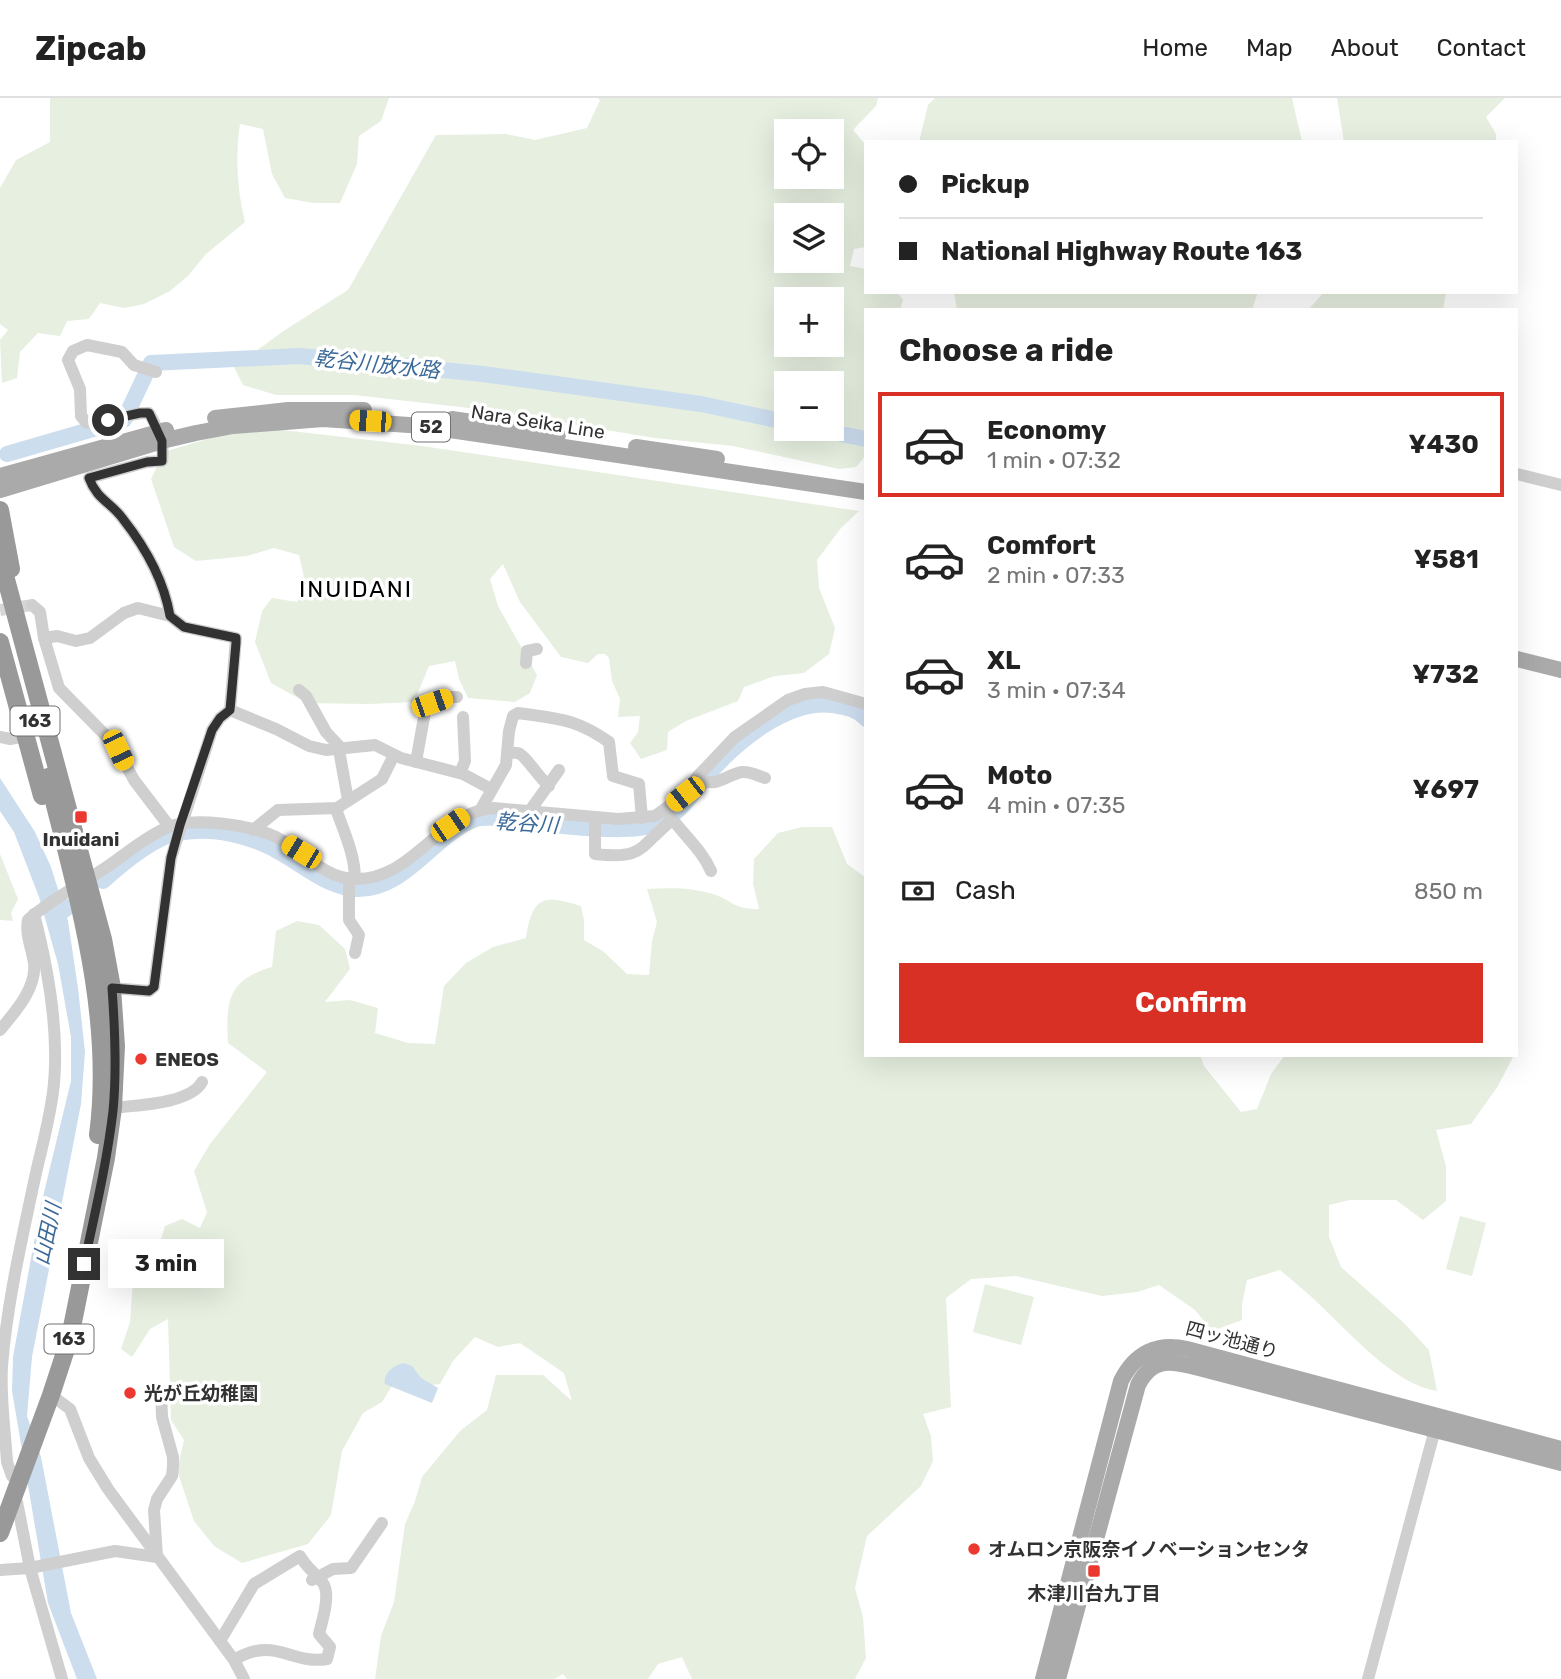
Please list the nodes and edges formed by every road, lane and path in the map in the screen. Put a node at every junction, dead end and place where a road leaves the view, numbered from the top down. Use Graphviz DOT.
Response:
graph roads {
  1 [pos="156,372"];
  2 [pos="160,437"];
  3 [pos="1518,474"];
  4 [pos="0,476"];
  5 [pos="864,481"];
  6 [pos="1561,485"];
  7 [pos="0,491"];
  8 [pos="864,492"];
  9 [pos="0,510"];
  10 [pos="0,557"];
  11 [pos="0,593"];
  12 [pos="32,605"];
  13 [pos="170,616"];
  14 [pos="44,638"];
  15 [pos="0,642"];
  16 [pos="1518,648"];
  17 [pos="537,649"];
  18 [pos="1518,659"];
  19 [pos="1561,659"];
  20 [pos="526,663"];
  21 [pos="30,665"];
  22 [pos="1561,670"];
  23 [pos="4,674"];
  24 [pos="299,690"];
  25 [pos="457,697"];
  26 [pos="864,703"];
  27 [pos="230,710"];
  28 [pos="463,717"];
  29 [pos="26,736"];
  30 [pos="0,737"];
  31 [pos="341,749"];
  32 [pos="508,753"];
  33 [pos="394,755"];
  34 [pos="416,762"];
  35 [pos="559,770"];
  36 [pos="460,773"];
  37 [pos="765,778"];
  38 [pos="701,779"];
  39 [pos="549,786"];
  40 [pos="491,789"];
  41 [pos="348,800"];
  42 [pos="336,809"];
  43 [pos="481,809"];
  44 [pos="529,812"];
  45 [pos="669,814"];
  46 [pos="642,818"];
  47 [pos="594,822"];
  48 [pos="174,826"];
  49 [pos="253,830"];
  50 [pos="66,850"];
  51 [pos="711,871"];
  52 [pos="350,883"];
  53 [pos="76,887"];
  54 [pos="36,913"];
  55 [pos="355,953"];
  56 [pos="112,988"];
  57 [pos="0,1030"];
  58 [pos="202,1082"];
  59 [pos="113,1108"];
  60 [pos="84,1264"];
  61 [pos="161,1390"];
  62 [pos="48,1403"];
  63 [pos="1436,1423"];
  64 [pos="1561,1449"];
  65 [pos="1561,1463"];
  66 [pos="15,1488"];
  67 [pos="382,1523"];
  68 [pos="0,1533"];
  69 [pos="157,1557"];
  70 [pos="32,1568"];
  71 [pos="0,1570"];
  72 [pos="313,1579"];
  73 [pos="220,1641"];
  74 [pos="234,1660"];
  75 [pos="62,1679"];
  76 [pos="244,1679"];
  77 [pos="1043,1679"];
  78 [pos="1058,1679"];
  79 [pos="1368,1679"];
  1 -- 2 [label="street"];
  2 -- 4 [label="main road, Nara Seika Line / 52"];
  2 -- 5 [label="main road, Nara Seika Line / 52"];
  2 -- 7 [label="main road, Nara Seika Line / 52"];
  2 -- 8 [label="main road, Nara Seika Line / 52"];
  2 -- 13 [label="street"];
  3 -- 6 [label="street"];
  9 -- 21 [label="highway, 163"];
  10 -- 21 [label="highway, 163"];
  11 -- 50 [label="highway, 163"];
  12 -- 14 [label="street"];
  13 -- 14 [label="street"];
  13 -- 27 [label="street"];
  14 -- 48 [label="street"];
  15 -- 23 [label="highway"];
  16 -- 19 [label="main road"];
  17 -- 20 [label="street"];
  18 -- 22 [label="main road"];
  21 -- 53 [label="highway, 163"];
  23 -- 29 [label="highway"];
  24 -- 31 [label="street"];
  25 -- 34 [label="street"];
  26 -- 38 [label="street"];
  27 -- 31 [label="street"];
  27 -- 48 [label="street"];
  28 -- 36 [label="street"];
  29 -- 30 [label="street"];
  29 -- 50 [label="highway"];
  31 -- 33 [label="street"];
  31 -- 41 [label="street"];
  32 -- 39 [label="street"];
  32 -- 40 [label="street"];
  32 -- 46 [label="street"];
  33 -- 34 [label="street"];
  33 -- 41 [label="street"];
  34 -- 36 [label="street"];
  35 -- 39 [label="street"];
  36 -- 40 [label="street"];
  37 -- 38 [label="street"];
  38 -- 45 [label="street"];
  39 -- 44 [label="street"];
  40 -- 43 [label="street"];
  41 -- 42 [label="street"];
  42 -- 49 [label="street"];
  42 -- 52 [label="street"];
  43 -- 44 [label="street"];
  43 -- 52 [label="street"];
  44 -- 47 [label="street"];
  45 -- 46 [label="street"];
  45 -- 47 [label="street"];
  45 -- 51 [label="street"];
  46 -- 47 [label="street"];
  48 -- 49 [label="street"];
  48 -- 53 [label="street"];
  48 -- 56 [label="street"];
  49 -- 52 [label="street"];
  50 -- 53 [label="highway, 163"];
  52 -- 55 [label="street"];
  53 -- 54 [label="street"];
  53 -- 56 [label="highway, 163"];
  53 -- 60 [label="highway, 163"];
  54 -- 57 [label="street"];
  54 -- 66 [label="street"];
  56 -- 59 [label="highway, 163"];
  58 -- 59 [label="street"];
  59 -- 60 [label="highway, 163"];
  60 -- 62 [label="highway, 163"];
  61 -- 69 [label="street"];
  62 -- 66 [label="highway, 163"];
  62 -- 69 [label="street"];
  63 -- 64 [label="main road, 四ッ池通り"];
  63 -- 65 [label="main road, 四ッ池通り"];
  63 -- 77 [label="main road, 四ッ池通り"];
  63 -- 78 [label="main road, 四ッ池通り"];
  63 -- 79 [label="street"];
  66 -- 68 [label="highway, 163"];
  66 -- 70 [label="street"];
  67 -- 72 [label="street"];
  69 -- 70 [label="street"];
  69 -- 73 [label="street"];
  70 -- 71 [label="street"];
  70 -- 75 [label="street"];
  72 -- 73 [label="street"];
  72 -- 74 [label="street"];
  73 -- 74 [label="street"];
  74 -- 76 [label="street"];
}
